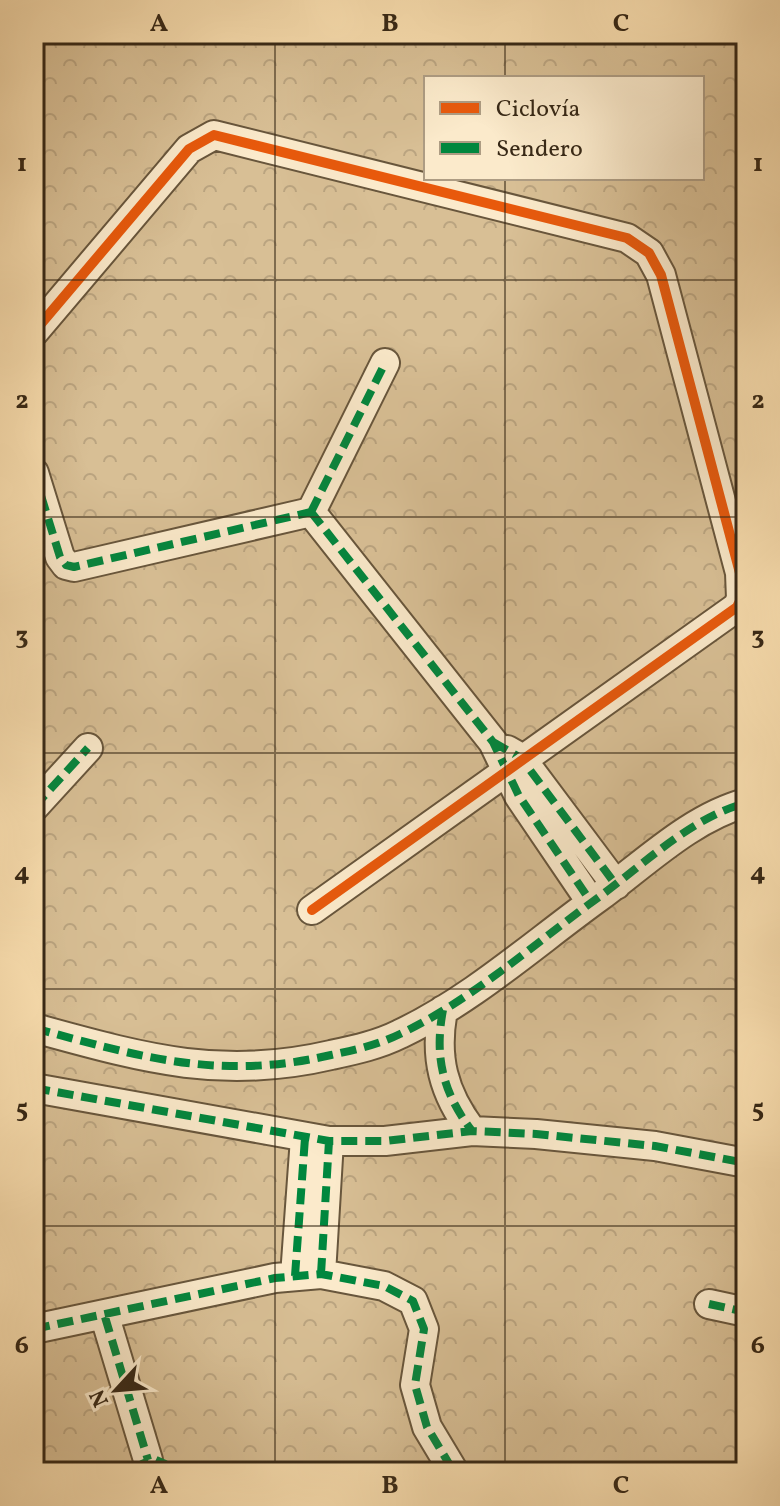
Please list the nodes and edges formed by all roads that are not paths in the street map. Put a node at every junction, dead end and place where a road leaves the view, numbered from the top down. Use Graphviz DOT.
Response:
graph roads {
  1 [pos="34,332"];
  2 [pos="385,363"];
  3 [pos="34,473"];
  4 [pos="311,512"];
  5 [pos="88,748"];
  6 [pos="513,764"];
  7 [pos="746,803"];
  8 [pos="34,807"];
  9 [pos="616,885"];
  10 [pos="591,902"];
  11 [pos="312,910"];
  12 [pos="443,1010"];
  13 [pos="34,1028"];
  14 [pos="34,1088"];
  15 [pos="472,1131"];
  16 [pos="317,1139"];
  17 [pos="746,1163"];
  18 [pos="308,1275"];
  19 [pos="709,1304"];
  20 [pos="746,1312"];
  21 [pos="105,1317"];
  22 [pos="34,1329"];
  23 [pos="152,1468"];
  24 [pos="454,1472"];
  1 -- 6 [label="street"];
  2 -- 4 [label="street"];
  3 -- 4 [label="street"];
  4 -- 6 [label="street"];
  5 -- 8 [label="street"];
  6 -- 9 [label="street"];
  6 -- 10 [label="street"];
  6 -- 11 [label="street"];
  7 -- 9 [label="street"];
  9 -- 10 [label="street"];
  10 -- 12 [label="street"];
  12 -- 13 [label="street"];
  12 -- 15 [label="street"];
  14 -- 16 [label="street"];
  15 -- 16 [label="street"];
  15 -- 17 [label="street"];
  16 -- 18 [label="street"];
  18 -- 21 [label="street"];
  18 -- 24 [label="street"];
  19 -- 20 [label="street"];
  21 -- 22 [label="street"];
  21 -- 23 [label="street"];
}
